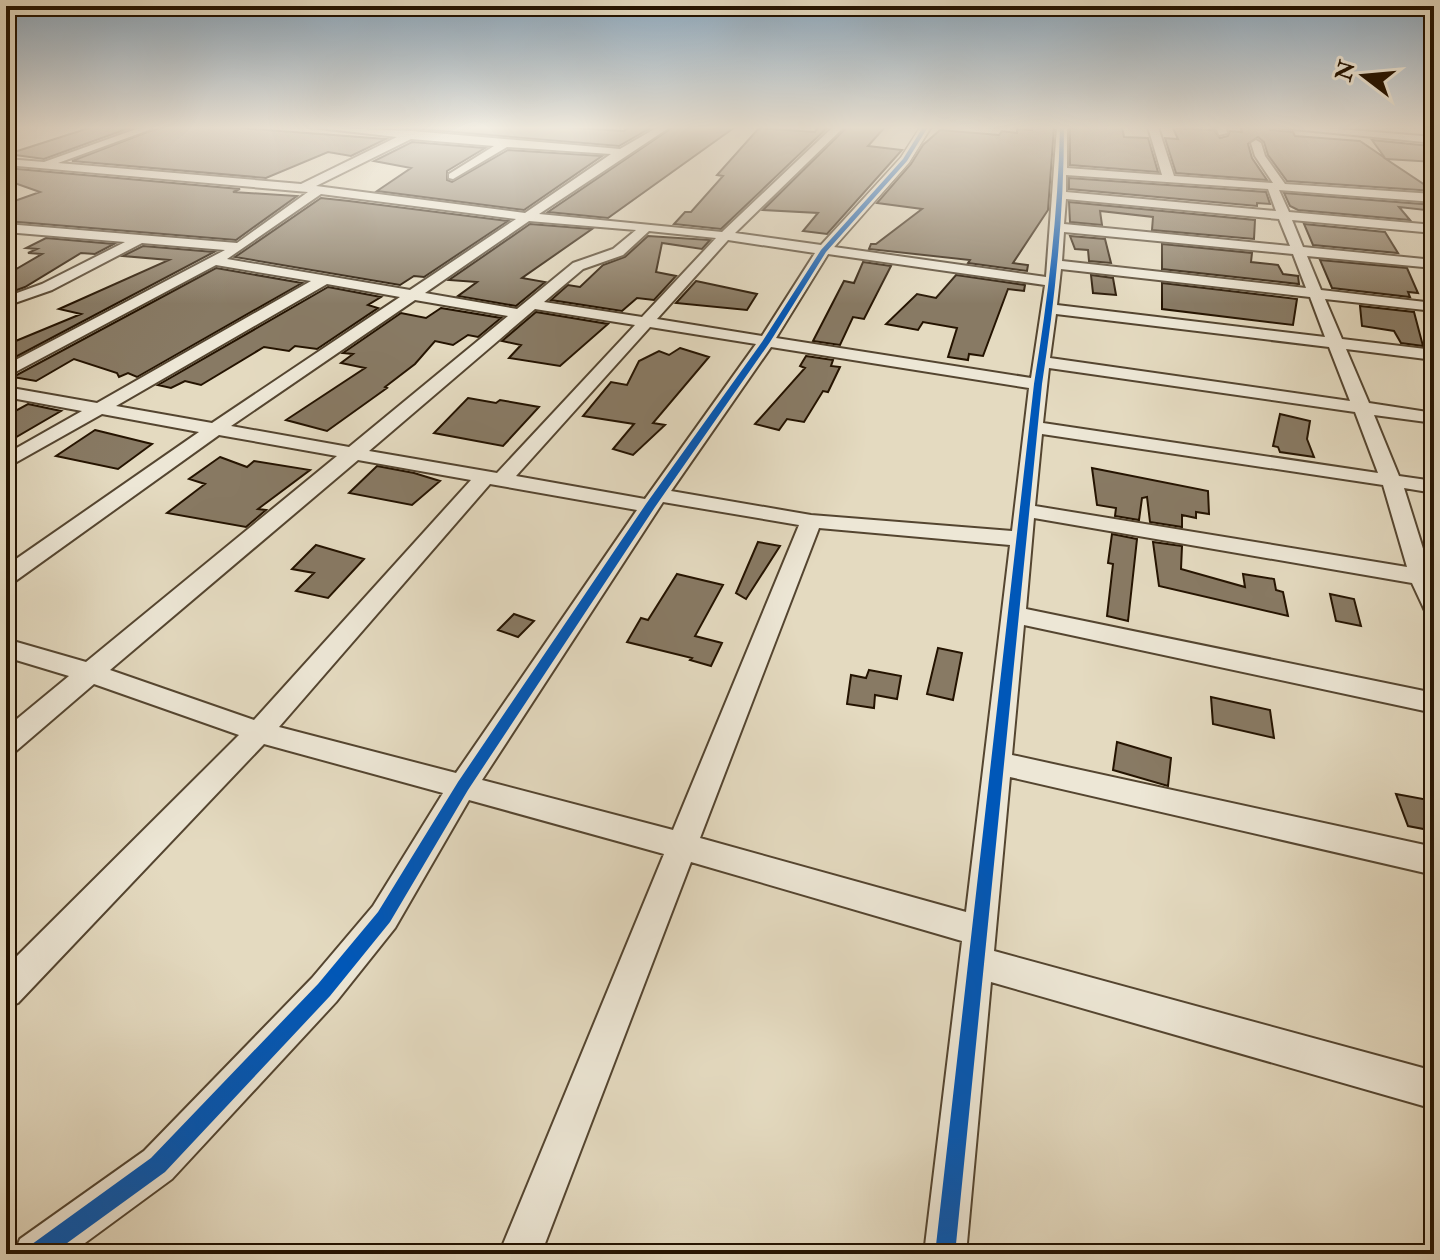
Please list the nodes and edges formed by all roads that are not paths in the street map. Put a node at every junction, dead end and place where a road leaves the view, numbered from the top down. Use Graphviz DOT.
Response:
graph roads {
  1 [pos="277,186"];
  2 [pos="307,186"];
  3 [pos="574,186"];
  4 [pos="778,186"];
  5 [pos="882,186"];
  6 [pos="1061,186"];
  7 [pos="1081,186"];
  8 [pos="1261,186"];
  9 [pos="1277,187"];
  10 [pos="303,188"];
  11 [pos="319,190"];
  12 [pos="1434,198"];
  13 [pos="1284,215"];
  14 [pos="529,217"];
  15 [pos="647,227"];
  16 [pos="1056,227"];
  17 [pos="6,228"];
  18 [pos="1434,229"];
  19 [pos="725,236"];
  20 [pos="144,237"];
  21 [pos="240,247"];
  22 [pos="823,251"];
  23 [pos="1299,252"];
  24 [pos="213,261"];
  25 [pos="1434,264"];
  26 [pos="1052,273"];
  27 [pos="325,279"];
  28 [pos="1316,294"];
  29 [pos="415,295"];
  30 [pos="6,302"];
  31 [pos="1434,307"];
  32 [pos="1047,308"];
  33 [pos="524,309"];
  34 [pos="648,321"];
  35 [pos="766,342"];
  36 [pos="1335,343"];
  37 [pos="1434,355"];
  38 [pos="6,372"];
  39 [pos="1040,373"];
  40 [pos="6,392"];
  41 [pos="94,409"];
  42 [pos="1362,409"];
  43 [pos="1434,418"];
  44 [pos="1035,427"];
  45 [pos="214,430"];
  46 [pos="354,455"];
  47 [pos="6,462"];
  48 [pos="492,479"];
  49 [pos="1391,480"];
  50 [pos="1434,487"];
  51 [pos="654,500"];
  52 [pos="1025,510"];
  53 [pos="811,521"];
  54 [pos="1022,539"];
  55 [pos="6,577"];
  56 [pos="1427,578"];
  57 [pos="1434,607"];
  58 [pos="1014,615"];
  59 [pos="6,648"];
  60 [pos="91,673"];
  61 [pos="1434,703"];
  62 [pos="259,732"];
  63 [pos="6,743"];
  64 [pos="999,763"];
  65 [pos="463,786"];
  66 [pos="683,846"];
  67 [pos="1434,861"];
  68 [pos="979,946"];
  69 [pos="6,991"];
  70 [pos="1434,1090"];
  71 [pos="35,1254"];
  72 [pos="520,1254"];
  73 [pos="945,1254"];
  1 -- 10 [label="street"];
  2 -- 10 [label="street"];
  3 -- 14 [label="street"];
  4 -- 19 [label="street"];
  5 -- 22 [label="street"];
  6 -- 16 [label="street"];
  7 -- 13 [label="street"];
  8 -- 9 [label="street"];
  9 -- 12 [label="street"];
  9 -- 13 [label="street"];
  10 -- 11 [label="street"];
  11 -- 14 [label="street"];
  11 -- 21 [label="street"];
  13 -- 18 [label="street"];
  13 -- 23 [label="street"];
  14 -- 15 [label="street"];
  14 -- 29 [label="street"];
  15 -- 19 [label="street"];
  15 -- 33 [label="street"];
  16 -- 23 [label="street"];
  16 -- 26 [label="street"];
  17 -- 20 [label="street"];
  19 -- 22 [label="street"];
  19 -- 34 [label="street"];
  20 -- 21 [label="street"];
  20 -- 30 [label="street"];
  21 -- 24 [label="street"];
  22 -- 26 [label="street"];
  22 -- 35 [label="street"];
  23 -- 25 [label="street"];
  23 -- 28 [label="street"];
  24 -- 27 [label="street"];
  24 -- 38 [label="street"];
  26 -- 28 [label="street"];
  26 -- 32 [label="street"];
  27 -- 29 [label="street"];
  27 -- 41 [label="street"];
  28 -- 31 [label="street"];
  28 -- 36 [label="street"];
  29 -- 33 [label="street"];
  29 -- 45 [label="street"];
  32 -- 36 [label="street"];
  32 -- 39 [label="street"];
  33 -- 34 [label="street"];
  33 -- 46 [label="street"];
  34 -- 35 [label="street"];
  34 -- 48 [label="street"];
  35 -- 39 [label="street"];
  35 -- 51 [label="street"];
  36 -- 37 [label="street"];
  36 -- 42 [label="street"];
  39 -- 42 [label="street"];
  39 -- 44 [label="street"];
  40 -- 41 [label="street"];
  41 -- 45 [label="street"];
  41 -- 47 [label="street"];
  42 -- 43 [label="street"];
  42 -- 49 [label="street"];
  44 -- 49 [label="street"];
  44 -- 52 [label="street"];
  45 -- 46 [label="street"];
  45 -- 55 [label="street"];
  46 -- 48 [label="street"];
  46 -- 60 [label="street"];
  48 -- 51 [label="street"];
  48 -- 62 [label="street"];
  49 -- 50 [label="street"];
  49 -- 56 [label="street"];
  51 -- 53 [label="street"];
  51 -- 65 [label="street"];
  52 -- 54 [label="street"];
  52 -- 56 [label="street"];
  53 -- 54 [label="street"];
  53 -- 66 [label="street"];
  54 -- 58 [label="street"];
  56 -- 57 [label="street"];
  58 -- 61 [label="street"];
  58 -- 64 [label="street"];
  59 -- 60 [label="street"];
  60 -- 62 [label="street"];
  60 -- 63 [label="street"];
  62 -- 65 [label="street"];
  62 -- 69 [label="street"];
  64 -- 67 [label="street"];
  64 -- 68 [label="street"];
  65 -- 66 [label="street"];
  65 -- 71 [label="street"];
  66 -- 68 [label="street"];
  66 -- 72 [label="street"];
  68 -- 70 [label="street"];
  68 -- 73 [label="street"];
}
